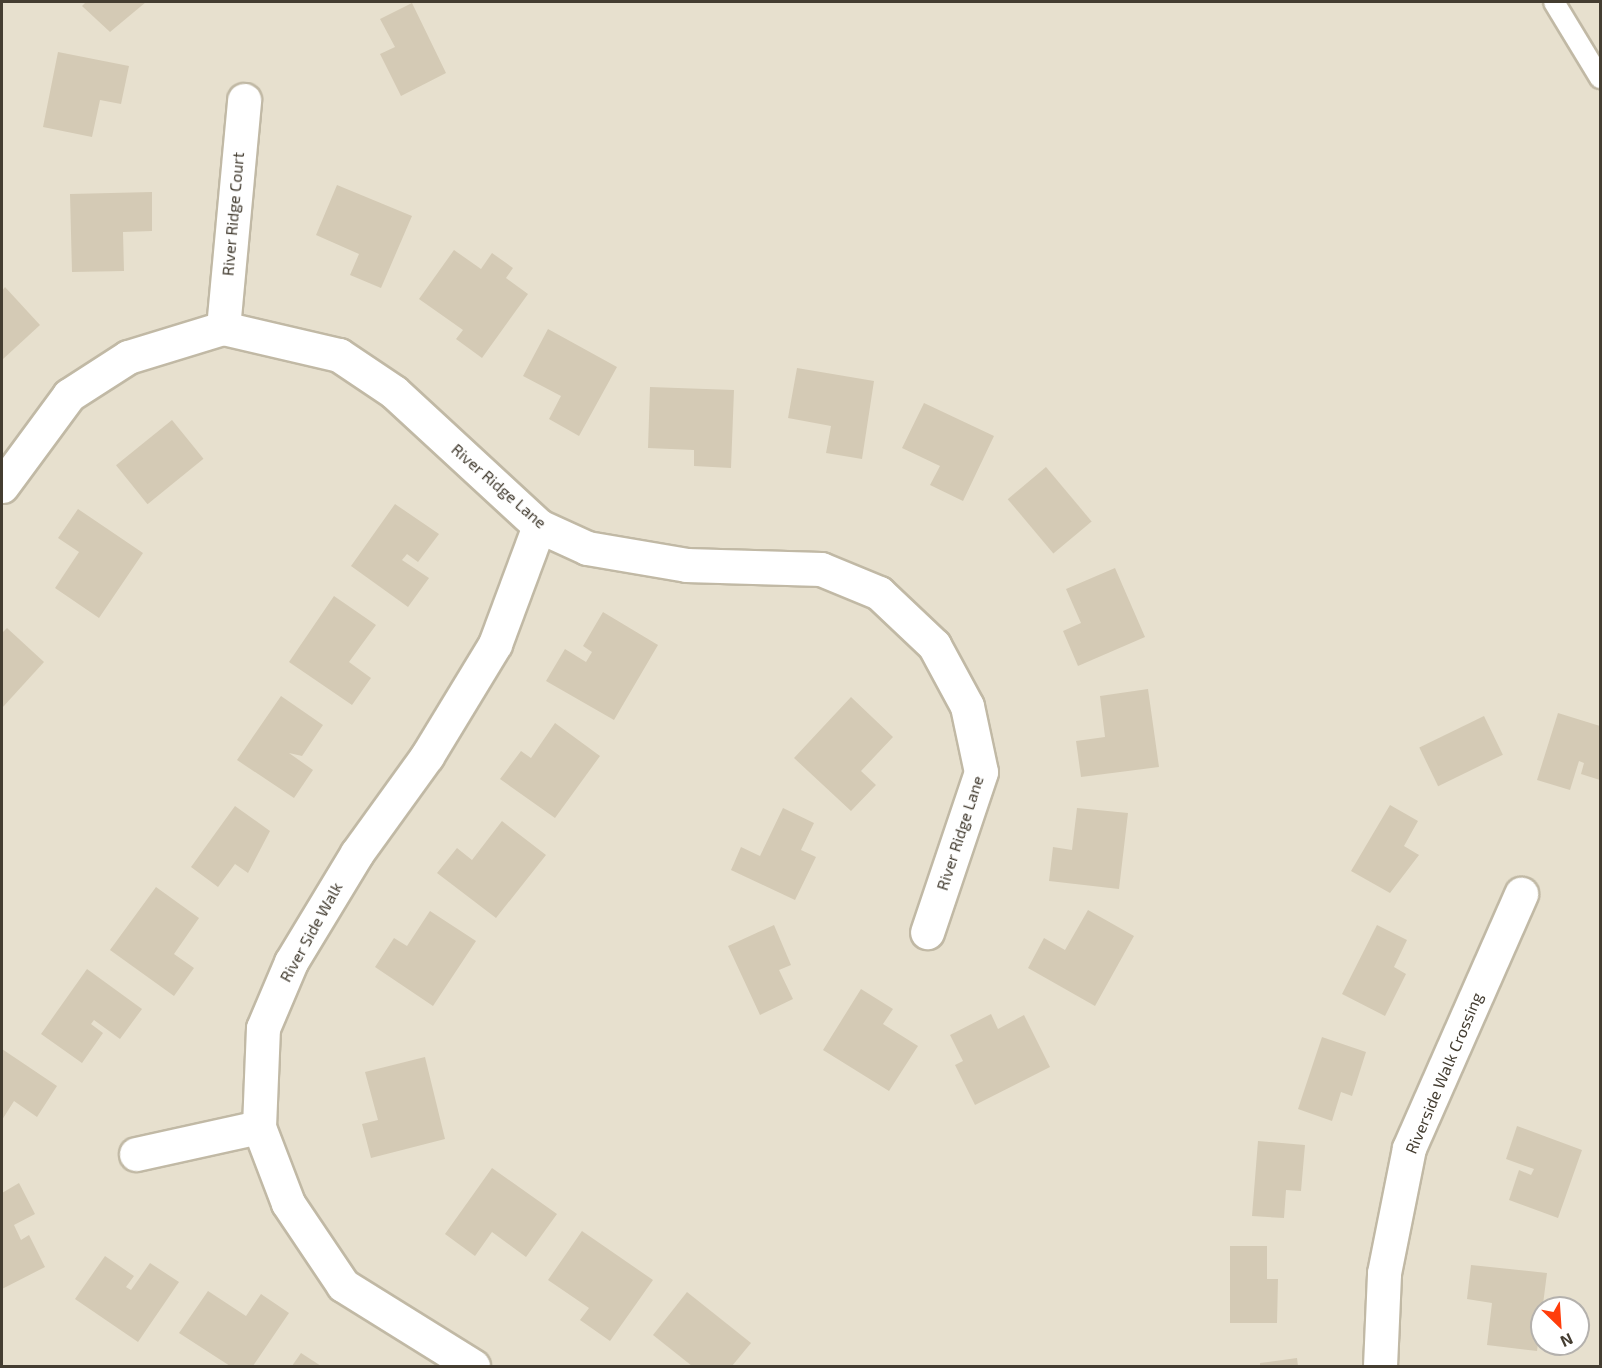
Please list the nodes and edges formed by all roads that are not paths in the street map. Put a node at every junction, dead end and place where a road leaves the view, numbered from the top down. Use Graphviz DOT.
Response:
graph roads {
  1 [pos="1554,2"];
  2 [pos="1600,78"];
  3 [pos="244,100"];
  4 [pos="223,328"];
  5 [pos="2,486"];
  6 [pos="539,526"];
  7 [pos="1521,894"];
  8 [pos="927,932"];
  9 [pos="259,1127"];
  10 [pos="136,1154"];
  11 [pos="473,1366"];
  12 [pos="1380,1366"];
  1 -- 2 [label="lane"];
  3 -- 4 [label="street, River Ridge Court"];
  4 -- 5 [label="street"];
  4 -- 6 [label="street, River Ridge Lane"];
  6 -- 8 [label="street, River Ridge Lane"];
  6 -- 9 [label="street, River Side Walk"];
  7 -- 12 [label="street, Riverside Walk Crossing"];
  9 -- 10 [label="street"];
  9 -- 11 [label="street, River Side Walk"];
}
